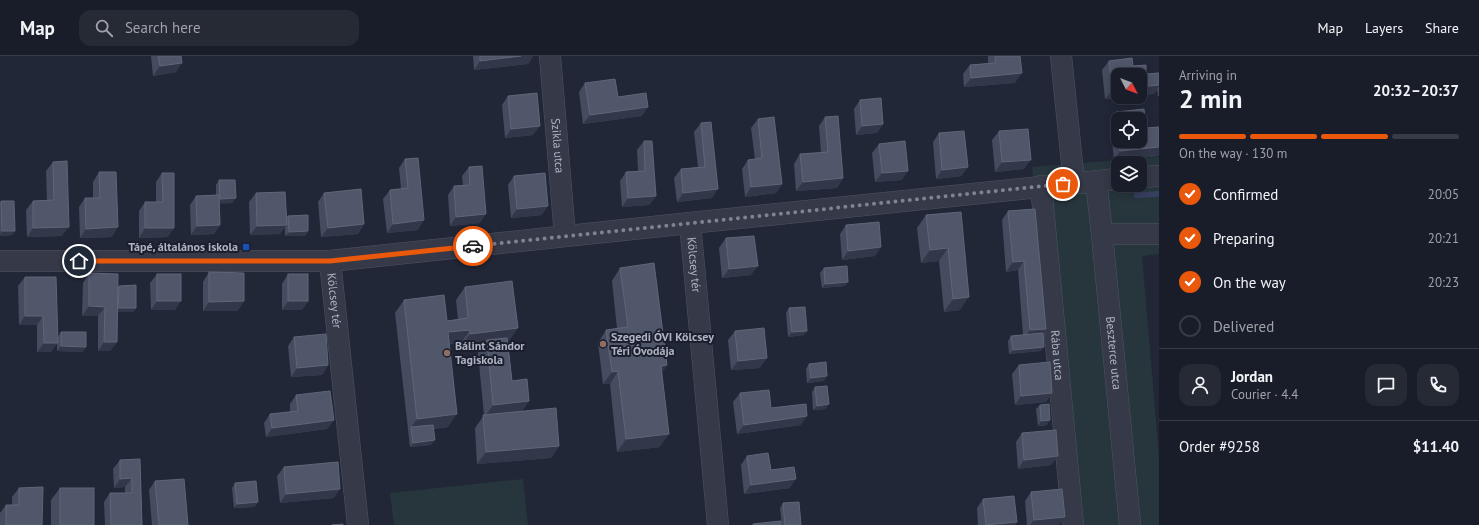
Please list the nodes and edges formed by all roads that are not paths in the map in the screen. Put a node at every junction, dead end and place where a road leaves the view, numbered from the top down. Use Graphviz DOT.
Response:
graph roads {
  1 [pos="550,56"];
  2 [pos="1061,56"];
  3 [pos="1159,176"];
  4 [pos="1147,177"];
  5 [pos="1111,180"];
  6 [pos="1096,181"];
  7 [pos="1074,183"];
  8 [pos="1041,186"];
  9 [pos="690,223"];
  10 [pos="1102,234"];
  11 [pos="1159,234"];
  12 [pos="565,236"];
  13 [pos="0,261"];
  14 [pos="330,261"];
  15 [pos="358,525"];
  16 [pos="718,525"];
  17 [pos="1073,525"];
  18 [pos="1130,525"];
  1 -- 12 [label="street, Szikla utca"];
  2 -- 7 [label="street"];
  3 -- 4 [label="street"];
  5 -- 6 [label="street"];
  6 -- 7 [label="street"];
  6 -- 10 [label="street, Beszterce utca"];
  7 -- 8 [label="street"];
  8 -- 9 [label="street"];
  8 -- 17 [label="street, Rába utca"];
  9 -- 12 [label="street, Kölcsey tér"];
  9 -- 16 [label="street, Kölcsey tér"];
  10 -- 11 [label="street"];
  10 -- 18 [label="street, Beszterce utca"];
  12 -- 14 [label="street, Kölcsey tér"];
  13 -- 14 [label="street"];
  14 -- 15 [label="street, Kölcsey tér"];
}
